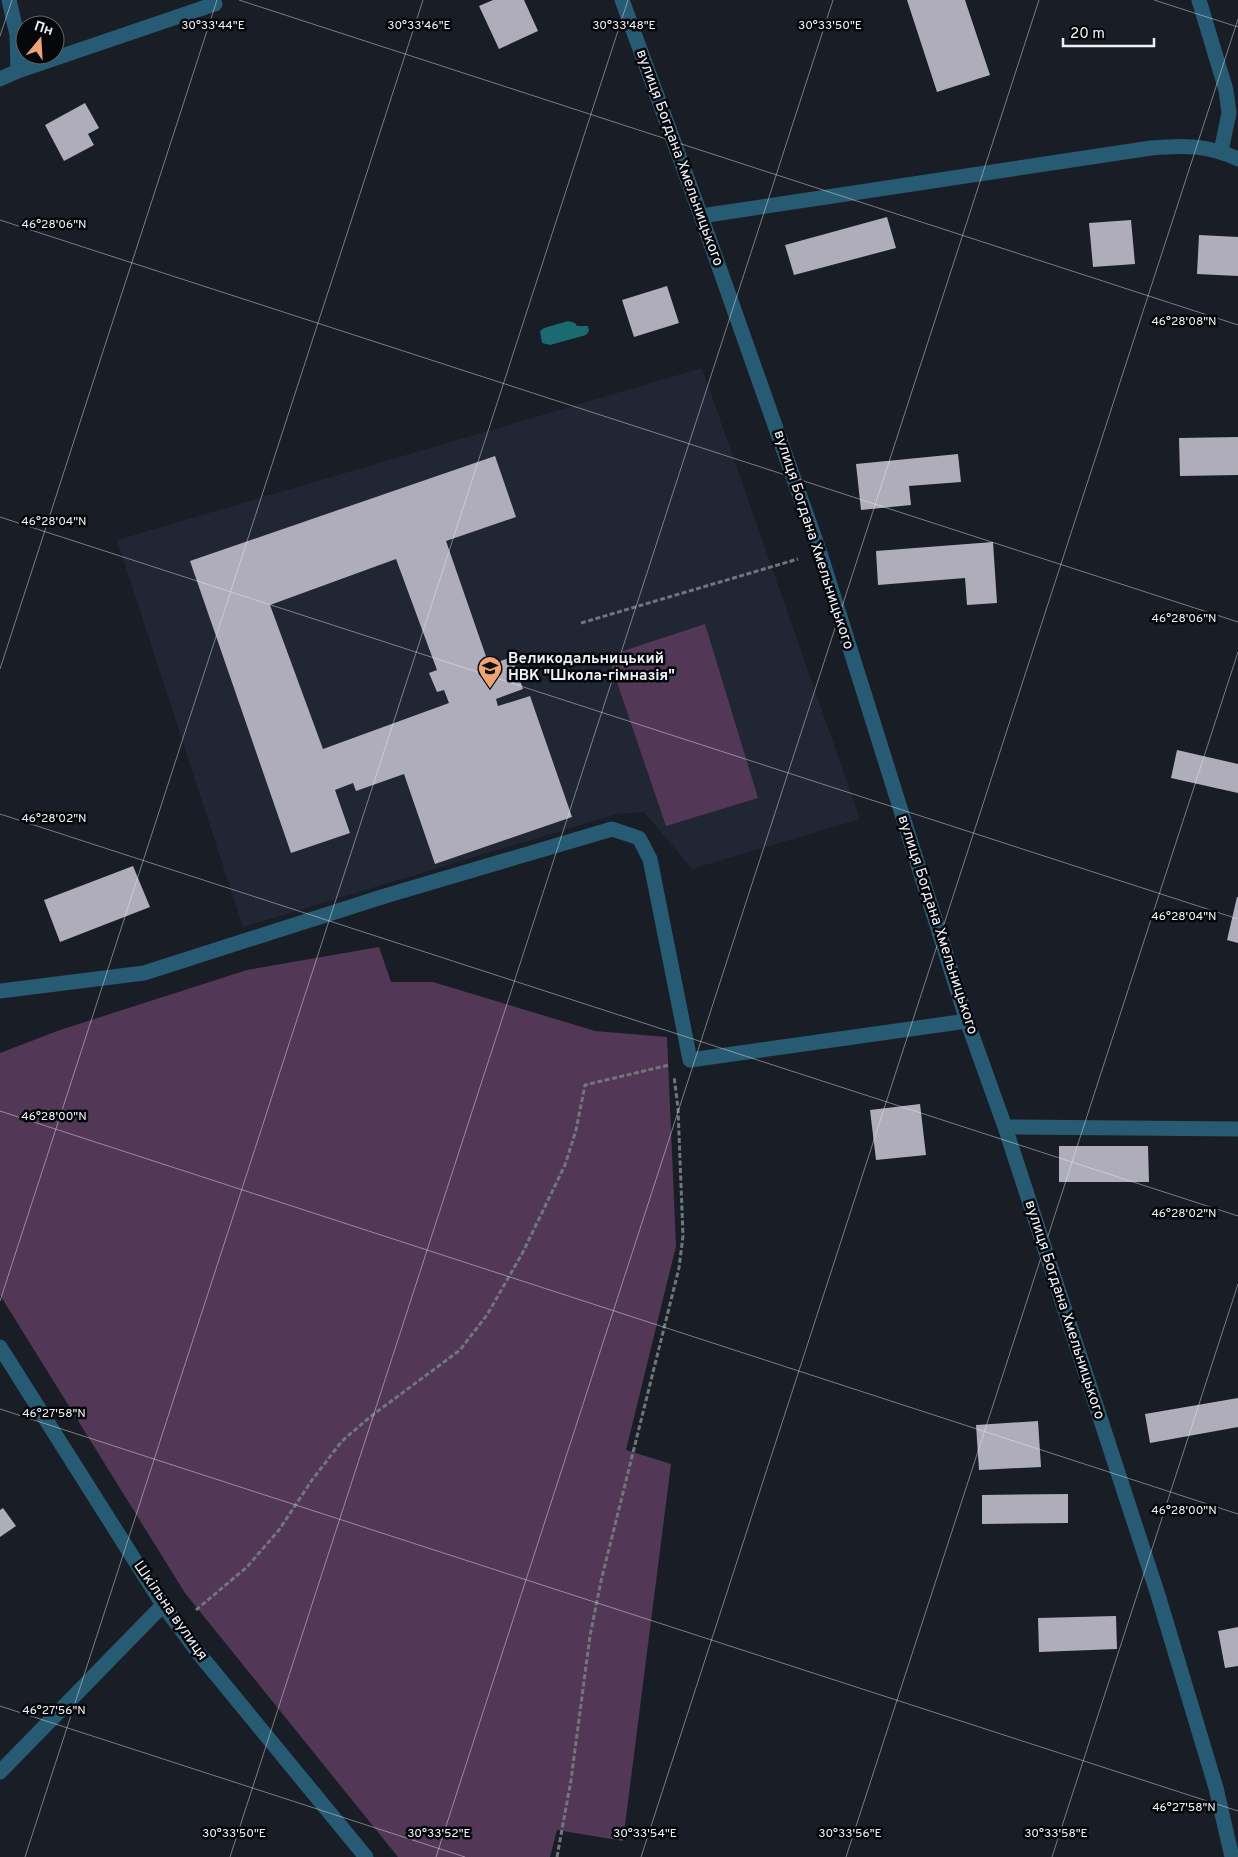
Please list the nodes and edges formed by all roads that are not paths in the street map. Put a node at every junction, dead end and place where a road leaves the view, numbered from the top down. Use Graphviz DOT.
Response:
graph roads {
  1 [pos="9,0"];
  2 [pos="622,0"];
  3 [pos="1200,0"];
  4 [pos="215,4"];
  5 [pos="18,71"];
  6 [pos="0,79"];
  7 [pos="1222,151"];
  8 [pos="1238,159"];
  9 [pos="701,216"];
  10 [pos="0,991"];
  11 [pos="967,1021"];
  12 [pos="1005,1127"];
  13 [pos="1238,1128"];
  14 [pos="0,1347"];
  15 [pos="163,1605"];
  16 [pos="0,1772"];
  17 [pos="366,1857"];
  18 [pos="1232,1857"];
  1 -- 5 [label="street"];
  2 -- 9 [label="street, вулиця Богдана Хмельницького"];
  3 -- 7 [label="street"];
  4 -- 5 [label="street"];
  5 -- 6 [label="street"];
  7 -- 8 [label="street"];
  7 -- 9 [label="street"];
  9 -- 11 [label="street, вулиця Богдана Хмельницького"];
  10 -- 11 [label="street"];
  11 -- 12 [label="street, вулиця Богдана Хмельницького"];
  12 -- 13 [label="street"];
  12 -- 18 [label="street, вулиця Богдана Хмельницького"];
  14 -- 15 [label="street, Шкільна вулиця"];
  15 -- 16 [label="street"];
  15 -- 17 [label="street, Шкільна вулиця"];
}
